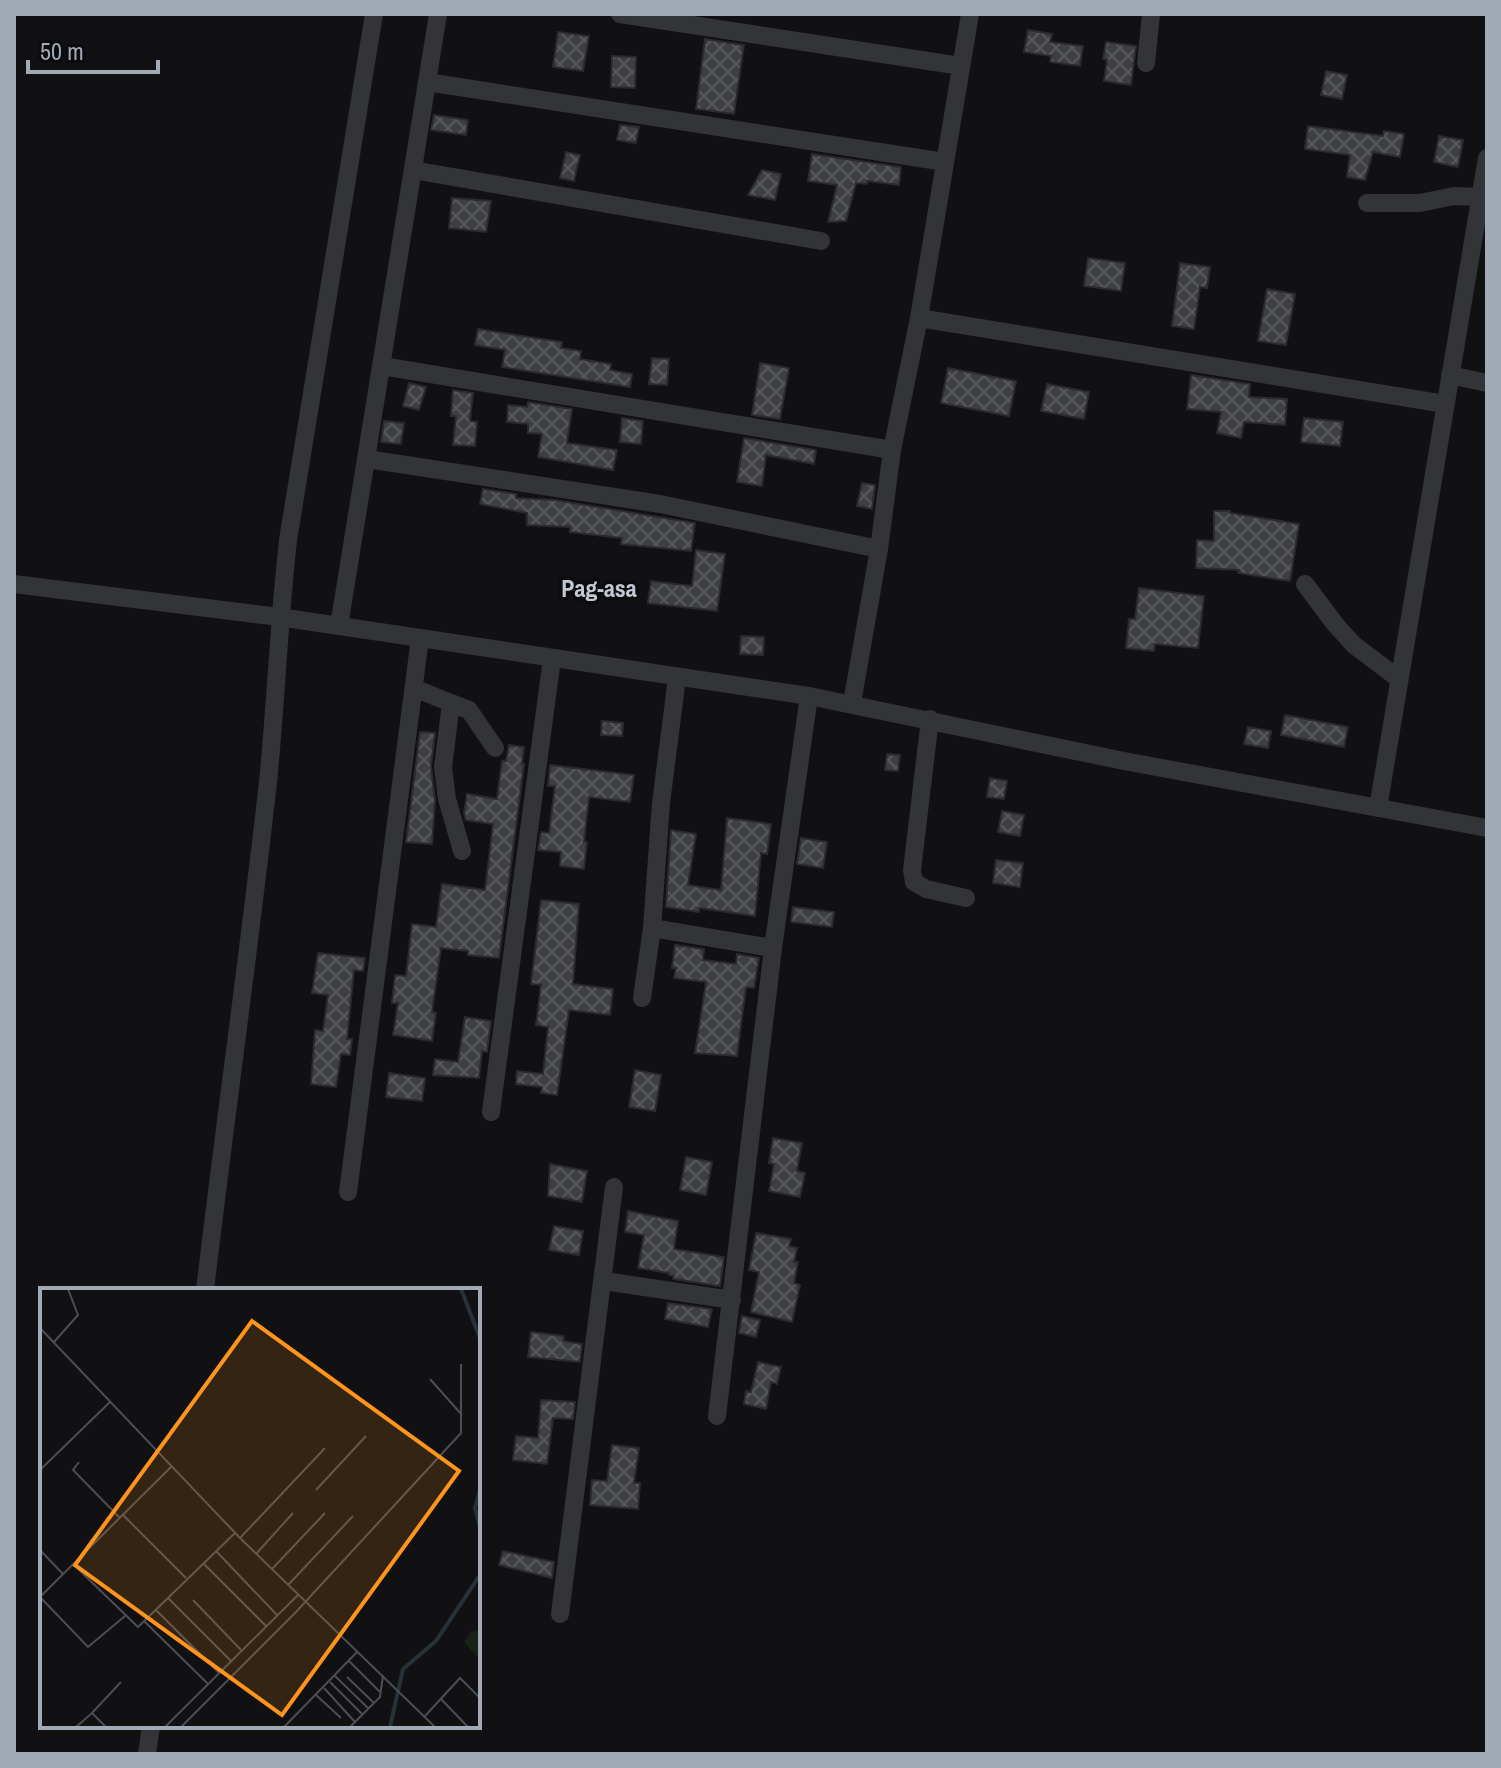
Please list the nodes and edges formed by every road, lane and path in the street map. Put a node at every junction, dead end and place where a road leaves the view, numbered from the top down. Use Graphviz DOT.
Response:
graph roads {
  1 [pos="374,14"];
  2 [pos="438,14"];
  3 [pos="620,14"];
  4 [pos="970,14"];
  5 [pos="1151,14"];
  6 [pos="1146,63"];
  7 [pos="961,66"];
  8 [pos="427,82"];
  9 [pos="1487,158"];
  10 [pos="945,162"];
  11 [pos="413,170"];
  12 [pos="1480,197"];
  13 [pos="1367,203"];
  14 [pos="821,241"];
  15 [pos="919,318"];
  16 [pos="382,366"];
  17 [pos="1450,375"];
  18 [pos="1487,383"];
  19 [pos="1445,404"];
  20 [pos="892,450"];
  21 [pos="367,459"];
  22 [pos="879,549"];
  23 [pos="14,584"];
  24 [pos="1305,584"];
  25 [pos="279,617"];
  26 [pos="339,626"];
  27 [pos="420,638"];
  28 [pos="552,659"];
  29 [pos="677,678"];
  30 [pos="1399,679"];
  31 [pos="414,688"];
  32 [pos="809,696"];
  33 [pos="451,703"];
  34 [pos="852,703"];
  35 [pos="930,719"];
  36 [pos="495,748"];
  37 [pos="1378,808"];
  38 [pos="1487,828"];
  39 [pos="462,851"];
  40 [pos="966,898"];
  41 [pos="652,928"];
  42 [pos="773,948"];
  43 [pos="642,998"];
  44 [pos="491,1112"];
  45 [pos="614,1187"];
  46 [pos="348,1192"];
  47 [pos="604,1281"];
  48 [pos="205,1288"];
  49 [pos="732,1300"];
  50 [pos="717,1416"];
  51 [pos="560,1614"];
  52 [pos="151,1728"];
  53 [pos="147,1754"];
  1 -- 25 [label="street"];
  2 -- 8 [label="street"];
  3 -- 7 [label="street"];
  4 -- 7 [label="street"];
  5 -- 6 [label="street"];
  7 -- 10 [label="street"];
  8 -- 10 [label="street"];
  8 -- 11 [label="street"];
  9 -- 12 [label="street"];
  10 -- 15 [label="street"];
  11 -- 14 [label="street"];
  11 -- 16 [label="street"];
  12 -- 13 [label="street"];
  12 -- 17 [label="street"];
  15 -- 19 [label="street"];
  15 -- 20 [label="street"];
  16 -- 20 [label="street"];
  16 -- 21 [label="street"];
  17 -- 18 [label="street"];
  17 -- 19 [label="street"];
  19 -- 30 [label="street"];
  20 -- 22 [label="street"];
  21 -- 22 [label="street"];
  21 -- 26 [label="street"];
  22 -- 34 [label="street"];
  23 -- 25 [label="street"];
  24 -- 30 [label="street"];
  25 -- 26 [label="street"];
  25 -- 48 [label="street"];
  26 -- 27 [label="street"];
  27 -- 28 [label="street"];
  27 -- 31 [label="street"];
  28 -- 29 [label="street"];
  28 -- 44 [label="street"];
  29 -- 32 [label="street"];
  29 -- 41 [label="street"];
  30 -- 37 [label="street"];
  31 -- 33 [label="street"];
  31 -- 46 [label="street"];
  32 -- 34 [label="street"];
  32 -- 42 [label="street"];
  33 -- 36 [label="street"];
  33 -- 39 [label="street"];
  34 -- 35 [label="street"];
  35 -- 37 [label="street"];
  35 -- 40 [label="street"];
  37 -- 38 [label="street"];
  41 -- 42 [label="street"];
  41 -- 43 [label="street"];
  42 -- 49 [label="street"];
  45 -- 47 [label="street"];
  47 -- 49 [label="street"];
  47 -- 51 [label="street"];
  49 -- 50 [label="street"];
  52 -- 53 [label="street"];
}
